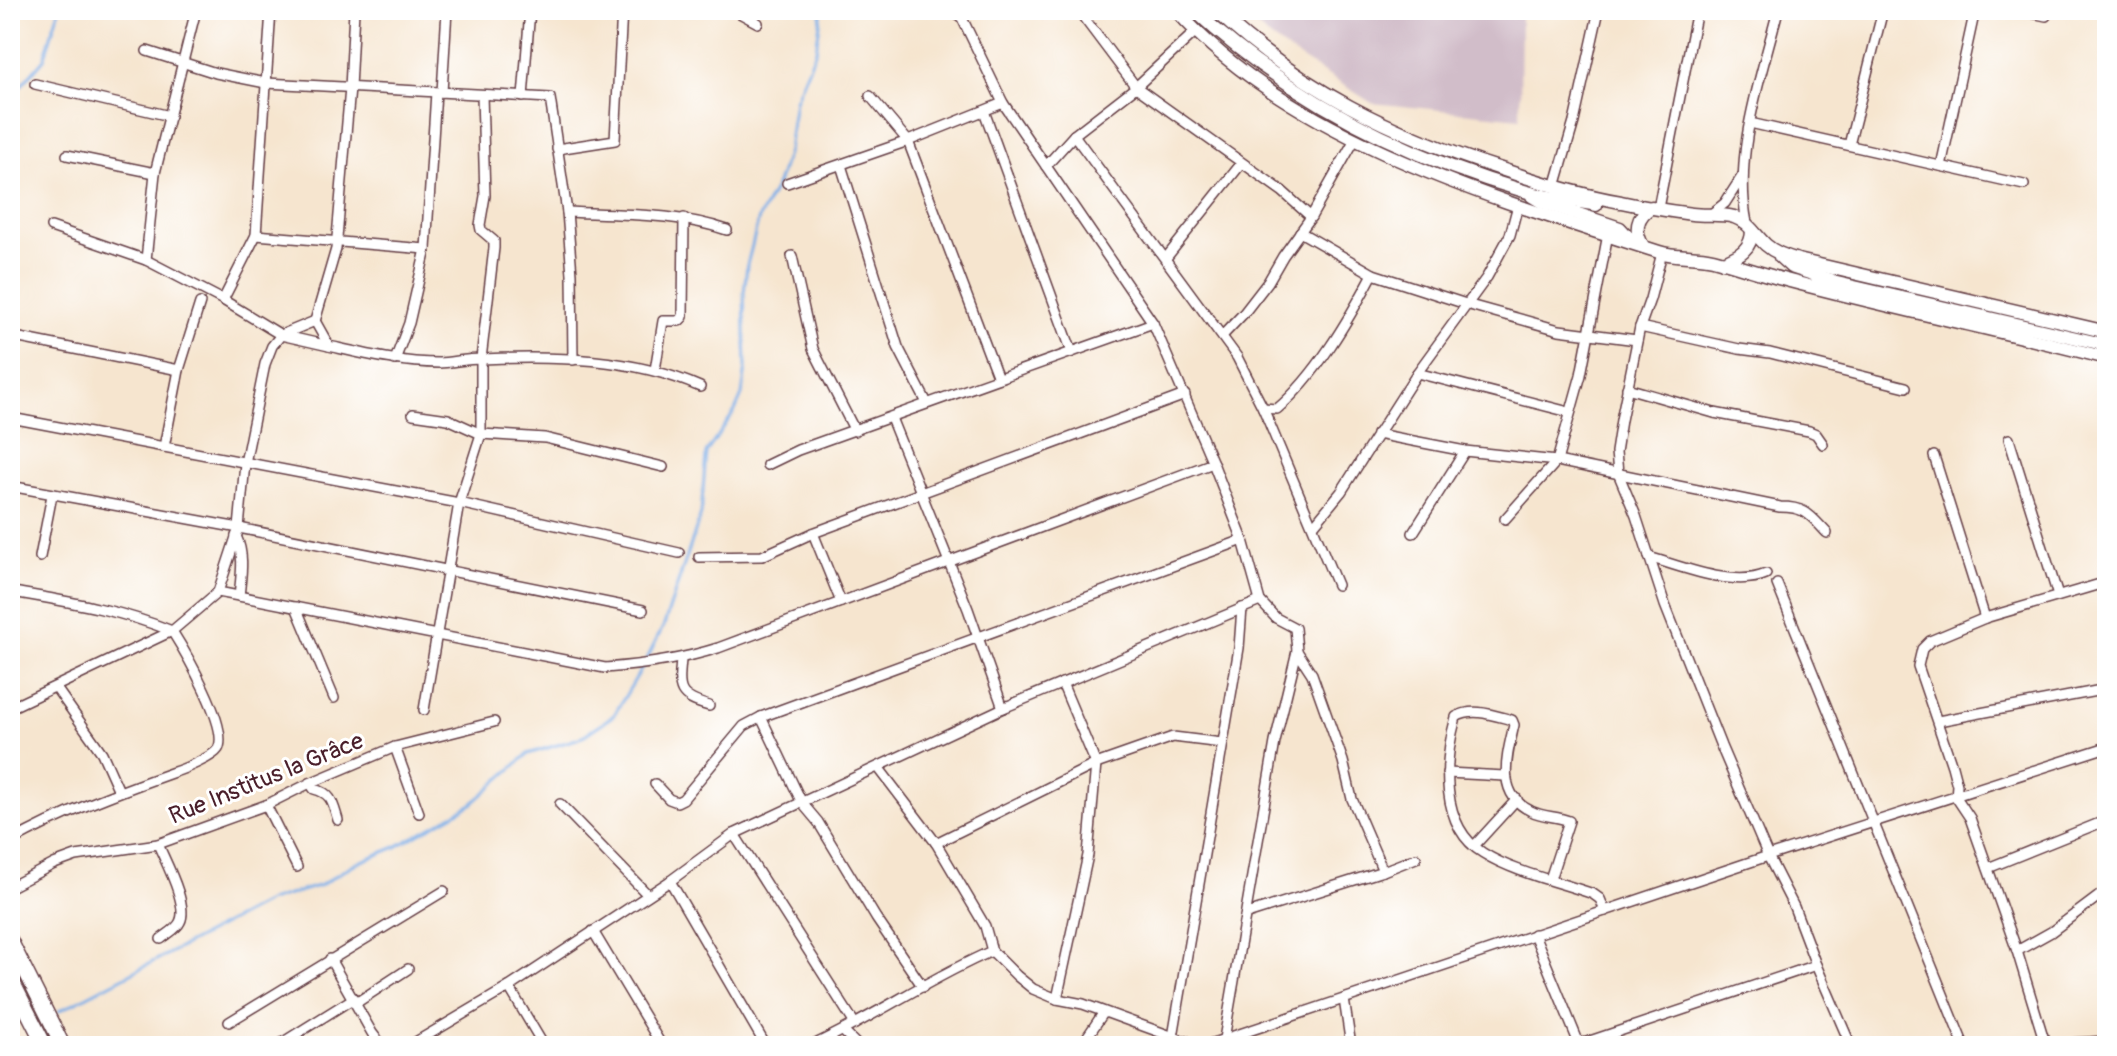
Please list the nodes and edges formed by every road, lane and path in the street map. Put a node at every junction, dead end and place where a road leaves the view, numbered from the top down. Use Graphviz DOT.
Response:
graph roads {
  1 [pos="196,10"];
  2 [pos="271,10"];
  3 [pos="354,10"];
  4 [pos="447,10"];
  5 [pos="530,10"];
  6 [pos="622,10"];
  7 [pos="734,10"];
  8 [pos="952,10"];
  9 [pos="1078,10"];
  10 [pos="1176,10"];
  11 [pos="1194,10"];
  12 [pos="1215,10"];
  13 [pos="1599,10"];
  14 [pos="1697,10"];
  15 [pos="1778,10"];
  16 [pos="1883,10"];
  17 [pos="1975,10"];
  18 [pos="2018,10"];
  19 [pos="2046,16"];
  20 [pos="758,23"];
  21 [pos="1196,31"];
  22 [pos="147,51"];
  23 [pos="185,63"];
  24 [pos="266,83"];
  25 [pos="35,84"];
  26 [pos="1136,87"];
  27 [pos="350,88"];
  28 [pos="439,92"];
  29 [pos="482,95"];
  30 [pos="870,96"];
  31 [pos="523,97"];
  32 [pos="1003,103"];
  33 [pos="984,111"];
  34 [pos="170,116"];
  35 [pos="1750,123"];
  36 [pos="1074,135"];
  37 [pos="908,141"];
  38 [pos="1354,141"];
  39 [pos="1849,145"];
  40 [pos="557,149"];
  41 [pos="67,155"];
  42 [pos="1241,164"];
  43 [pos="841,165"];
  44 [pos="1046,166"];
  45 [pos="1941,166"];
  46 [pos="155,173"];
  47 [pos="1743,175"];
  48 [pos="787,183"];
  49 [pos="2024,185"];
  50 [pos="1555,187"];
  51 [pos="1526,192"];
  52 [pos="1518,205"];
  53 [pos="1649,207"];
  54 [pos="567,212"];
  55 [pos="1710,215"];
  56 [pos="1311,217"];
  57 [pos="684,218"];
  58 [pos="51,227"];
  59 [pos="1749,227"];
  60 [pos="727,230"];
  61 [pos="1300,232"];
  62 [pos="1608,234"];
  63 [pos="256,235"];
  64 [pos="336,242"];
  65 [pos="1637,243"];
  66 [pos="426,249"];
  67 [pos="1662,253"];
  68 [pos="1778,254"];
  69 [pos="792,256"];
  70 [pos="1166,258"];
  71 [pos="146,260"];
  72 [pos="1723,262"];
  73 [pos="1373,274"];
  74 [pos="1764,274"];
  75 [pos="1837,283"];
  76 [pos="223,300"];
  77 [pos="200,303"];
  78 [pos="1466,304"];
  79 [pos="315,321"];
  80 [pos="1153,323"];
  81 [pos="1640,327"];
  82 [pos="2107,332"];
  83 [pos="1588,334"];
  84 [pos="281,335"];
  85 [pos="1223,335"];
  86 [pos="10,336"];
  87 [pos="1637,340"];
  88 [pos="2107,345"];
  89 [pos="329,346"];
  90 [pos="1072,352"];
  91 [pos="2107,358"];
  92 [pos="481,359"];
  93 [pos="395,360"];
  94 [pos="573,360"];
  95 [pos="179,370"];
  96 [pos="655,370"];
  97 [pos="1417,373"];
  98 [pos="998,378"];
  99 [pos="700,387"];
  100 [pos="1906,387"];
  101 [pos="1627,388"];
  102 [pos="1185,395"];
  103 [pos="927,403"];
  104 [pos="1263,408"];
  105 [pos="1569,412"];
  106 [pos="413,414"];
  107 [pos="11,418"];
  108 [pos="891,418"];
  109 [pos="855,431"];
  110 [pos="481,434"];
  111 [pos="1377,434"];
  112 [pos="2009,439"];
  113 [pos="1823,444"];
  114 [pos="164,447"];
  115 [pos="1465,451"];
  116 [pos="1934,456"];
  117 [pos="1557,461"];
  118 [pos="245,463"];
  119 [pos="1213,463"];
  120 [pos="767,465"];
  121 [pos="663,467"];
  122 [pos="1618,473"];
  123 [pos="10,486"];
  124 [pos="922,493"];
  125 [pos="52,495"];
  126 [pos="459,503"];
  127 [pos="1505,519"];
  128 [pos="1313,526"];
  129 [pos="238,532"];
  130 [pos="813,533"];
  131 [pos="1413,533"];
  132 [pos="1827,533"];
  133 [pos="1243,540"];
  134 [pos="679,553"];
  135 [pos="40,557"];
  136 [pos="699,557"];
  137 [pos="1649,557"];
  138 [pos="949,562"];
  139 [pos="448,570"];
  140 [pos="1766,574"];
  141 [pos="2107,582"];
  142 [pos="1777,584"];
  143 [pos="1337,585"];
  144 [pos="13,592"];
  145 [pos="218,592"];
  146 [pos="239,596"];
  147 [pos="2058,596"];
  148 [pos="1260,601"];
  149 [pos="841,602"];
  150 [pos="296,607"];
  151 [pos="1242,608"];
  152 [pos="643,610"];
  153 [pos="1985,618"];
  154 [pos="172,631"];
  155 [pos="437,636"];
  156 [pos="977,637"];
  157 [pos="1297,651"];
  158 [pos="681,660"];
  159 [pos="1062,683"];
  160 [pos="56,688"];
  161 [pos="2107,689"];
  162 [pos="334,698"];
  163 [pos="709,706"];
  164 [pos="10,708"];
  165 [pos="1003,708"];
  166 [pos="424,710"];
  167 [pos="761,717"];
  168 [pos="1938,721"];
  169 [pos="494,722"];
  170 [pos="1222,743"];
  171 [pos="395,747"];
  172 [pos="2107,747"];
  173 [pos="1096,764"];
  174 [pos="878,767"];
  175 [pos="1447,773"];
  176 [pos="1505,776"];
  177 [pos="310,783"];
  178 [pos="655,784"];
  179 [pos="119,791"];
  180 [pos="1956,797"];
  181 [pos="1517,799"];
  182 [pos="802,803"];
  183 [pos="560,804"];
  184 [pos="266,805"];
  185 [pos="419,813"];
  186 [pos="338,820"];
  187 [pos="2107,820"];
  188 [pos="1874,822"];
  189 [pos="734,834"];
  190 [pos="10,842"];
  191 [pos="936,843"];
  192 [pos="158,844"];
  193 [pos="1474,846"];
  194 [pos="1768,856"];
  195 [pos="1416,858"];
  196 [pos="297,867"];
  197 [pos="1988,868"];
  198 [pos="1383,871"];
  199 [pos="1550,879"];
  200 [pos="670,881"];
  201 [pos="10,887"];
  202 [pos="2107,890"];
  203 [pos="444,891"];
  204 [pos="648,895"];
  205 [pos="1605,911"];
  206 [pos="1247,914"];
  207 [pos="593,931"];
  208 [pos="1534,934"];
  209 [pos="161,939"];
  210 [pos="10,940"];
  211 [pos="992,951"];
  212 [pos="2017,951"];
  213 [pos="330,959"];
  214 [pos="1816,965"];
  215 [pos="408,969"];
  216 [pos="10,977"];
  217 [pos="509,987"];
  218 [pos="923,987"];
  219 [pos="1057,999"];
  220 [pos="1344,999"];
  221 [pos="355,1000"];
  222 [pos="1104,1012"];
  223 [pos="229,1022"];
  224 [pos="855,1024"];
  225 [pos="843,1031"];
  226 [pos="1224,1039"];
  227 [pos="1176,1041"];
  228 [pos="2107,1041"];
  229 [pos="2045,1043"];
  230 [pos="420,1044"];
  231 [pos="45,1046"];
  232 [pos="63,1046"];
  233 [pos="277,1046"];
  234 [pos="382,1046"];
  235 [pos="409,1046"];
  236 [pos="544,1046"];
  237 [pos="662,1046"];
  238 [pos="766,1046"];
  239 [pos="811,1046"];
  240 [pos="858,1046"];
  241 [pos="1081,1046"];
  242 [pos="1204,1046"];
  243 [pos="1351,1046"];
  244 [pos="1578,1046"];
  245 [pos="1851,1046"];
  246 [pos="1964,1046"];
  247 [pos="2019,1046"];
  1 -- 23 [label="street"];
  2 -- 24 [label="street"];
  3 -- 27 [label="street"];
  4 -- 28 [label="street"];
  5 -- 31 [label="street"];
  6 -- 40 [label="street"];
  7 -- 20 [label="street"];
  8 -- 32 [label="street"];
  9 -- 26 [label="street"];
  10 -- 21 [label="main road"];
  11 -- 51 [label="main road"];
  12 -- 50 [label="main road"];
  13 -- 50 [label="street"];
  14 -- 53 [label="street"];
  15 -- 35 [label="street"];
  16 -- 39 [label="street"];
  17 -- 45 [label="street"];
  18 -- 19 [label="street"];
  21 -- 26 [label="street"];
  21 -- 38 [label="main road"];
  22 -- 23 [label="street"];
  23 -- 24 [label="street"];
  23 -- 34 [label="street"];
  24 -- 27 [label="street"];
  24 -- 63 [label="street"];
  25 -- 34 [label="street"];
  26 -- 36 [label="street"];
  26 -- 42 [label="street"];
  27 -- 28 [label="street"];
  27 -- 64 [label="street"];
  28 -- 29 [label="street"];
  28 -- 66 [label="street"];
  29 -- 31 [label="street"];
  29 -- 92 [label="street"];
  30 -- 37 [label="street"];
  31 -- 40 [label="street"];
  32 -- 33 [label="street"];
  32 -- 44 [label="street"];
  33 -- 37 [label="street"];
  33 -- 90 [label="street"];
  34 -- 46 [label="street"];
  35 -- 39 [label="street"];
  35 -- 47 [label="street"];
  36 -- 44 [label="street"];
  36 -- 70 [label="street"];
  37 -- 43 [label="street"];
  37 -- 98 [label="street"];
  38 -- 52 [label="main road"];
  38 -- 56 [label="street"];
  39 -- 45 [label="street"];
  40 -- 54 [label="street"];
  41 -- 46 [label="street"];
  42 -- 56 [label="street"];
  42 -- 70 [label="street"];
  43 -- 48 [label="street"];
  43 -- 103 [label="street"];
  44 -- 80 [label="street"];
  45 -- 49 [label="street"];
  46 -- 71 [label="street"];
  47 -- 55 [label="street"];
  47 -- 59 [label="street"];
  50 -- 53 [label="main road"];
  51 -- 53 [label="main road"];
  51 -- 65 [label="main road"];
  52 -- 62 [label="main road"];
  52 -- 78 [label="street"];
  53 -- 55 [label="main road"];
  53 -- 65 [label="main road"];
  54 -- 57 [label="street"];
  54 -- 94 [label="street"];
  55 -- 59 [label="main road"];
  56 -- 61 [label="street"];
  57 -- 60 [label="street"];
  57 -- 96 [label="street"];
  58 -- 71 [label="street"];
  59 -- 68 [label="main road"];
  59 -- 72 [label="main road"];
  61 -- 73 [label="street"];
  61 -- 85 [label="street"];
  62 -- 65 [label="main road"];
  62 -- 83 [label="street"];
  63 -- 64 [label="street"];
  63 -- 76 [label="street"];
  64 -- 66 [label="street"];
  64 -- 79 [label="street"];
  65 -- 67 [label="main road"];
  66 -- 93 [label="street"];
  67 -- 72 [label="main road"];
  67 -- 81 [label="street"];
  68 -- 75 [label="main road"];
  68 -- 82 [label="main road"];
  69 -- 109 [label="street"];
  70 -- 85 [label="street"];
  71 -- 76 [label="street"];
  72 -- 74 [label="main road"];
  73 -- 78 [label="street"];
  73 -- 104 [label="street"];
  74 -- 75 [label="main road"];
  74 -- 91 [label="main road"];
  75 -- 88 [label="main road"];
  76 -- 84 [label="street"];
  77 -- 95 [label="street"];
  78 -- 83 [label="street"];
  78 -- 97 [label="street"];
  79 -- 84 [label="street"];
  79 -- 89 [label="street"];
  80 -- 90 [label="street"];
  80 -- 102 [label="street"];
  81 -- 87 [label="street"];
  81 -- 100 [label="street"];
  83 -- 87 [label="street"];
  83 -- 105 [label="street"];
  84 -- 89 [label="street"];
  84 -- 118 [label="street"];
  85 -- 104 [label="street"];
  86 -- 95 [label="street"];
  87 -- 101 [label="street"];
  89 -- 93 [label="street"];
  90 -- 98 [label="street"];
  92 -- 93 [label="street"];
  92 -- 94 [label="street"];
  92 -- 110 [label="street"];
  94 -- 96 [label="street"];
  95 -- 114 [label="street"];
  96 -- 99 [label="street"];
  97 -- 105 [label="street"];
  97 -- 111 [label="street"];
  98 -- 103 [label="street"];
  101 -- 113 [label="street"];
  101 -- 122 [label="street"];
  102 -- 119 [label="street"];
  102 -- 124 [label="street"];
  103 -- 108 [label="street"];
  104 -- 128 [label="street"];
  105 -- 117 [label="street"];
  106 -- 110 [label="street"];
  107 -- 114 [label="street"];
  108 -- 109 [label="street"];
  108 -- 124 [label="street"];
  109 -- 120 [label="street"];
  110 -- 121 [label="street"];
  110 -- 126 [label="street"];
  111 -- 115 [label="street"];
  111 -- 128 [label="street"];
  112 -- 147 [label="street"];
  114 -- 118 [label="street"];
  115 -- 117 [label="street"];
  115 -- 131 [label="street"];
  116 -- 153 [label="street"];
  117 -- 122 [label="street"];
  117 -- 127 [label="street"];
  118 -- 126 [label="street"];
  118 -- 129 [label="street"];
  119 -- 133 [label="street"];
  119 -- 138 [label="street"];
  122 -- 132 [label="street"];
  122 -- 137 [label="street"];
  123 -- 125 [label="street"];
  124 -- 130 [label="street"];
  124 -- 138 [label="street"];
  125 -- 129 [label="street"];
  125 -- 135 [label="street"];
  126 -- 134 [label="street"];
  126 -- 139 [label="street"];
  128 -- 143 [label="street"];
  129 -- 139 [label="street"];
  129 -- 145 [label="street"];
  129 -- 146 [label="street"];
  130 -- 136 [label="street"];
  130 -- 149 [label="street"];
  133 -- 148 [label="street"];
  133 -- 156 [label="street"];
  137 -- 140 [label="street"];
  137 -- 194 [label="street"];
  138 -- 149 [label="street"];
  138 -- 156 [label="street"];
  139 -- 152 [label="street"];
  139 -- 155 [label="street"];
  141 -- 147 [label="street"];
  142 -- 188 [label="street"];
  144 -- 154 [label="street"];
  145 -- 146 [label="street"];
  145 -- 154 [label="street"];
  146 -- 150 [label="street"];
  147 -- 153 [label="street"];
  148 -- 151 [label="street"];
  148 -- 157 [label="street"];
  149 -- 158 [label="street"];
  150 -- 155 [label="street"];
  150 -- 162 [label="street"];
  151 -- 159 [label="street"];
  151 -- 170 [label="street"];
  153 -- 168 [label="street"];
  154 -- 160 [label="street"];
  154 -- 179 [label="street"];
  155 -- 158 [label="street"];
  155 -- 166 [label="street"];
  156 -- 165 [label="street"];
  156 -- 167 [label="street"];
  157 -- 198 [label="street"];
  157 -- 206 [label="street"];
  158 -- 163 [label="street"];
  159 -- 165 [label="street"];
  159 -- 173 [label="street"];
  160 -- 164 [label="street"];
  160 -- 179 [label="street"];
  161 -- 168 [label="street"];
  165 -- 174 [label="street"];
  167 -- 178 [label="street"];
  167 -- 182 [label="street"];
  168 -- 180 [label="street"];
  169 -- 171 [label="street, Rue Institus la Grâce"];
  170 -- 173 [label="street"];
  170 -- 227 [label="street"];
  171 -- 177 [label="street, Rue Institus la Grâce"];
  171 -- 185 [label="street"];
  172 -- 180 [label="street"];
  173 -- 191 [label="street"];
  173 -- 219 [label="street"];
  174 -- 182 [label="street"];
  174 -- 191 [label="street"];
  175 -- 176 [label="street"];
  175 -- 176 [label="street"];
  175 -- 193 [label="street"];
  176 -- 181 [label="street"];
  177 -- 184 [label="street, Rue Institus la Grâce"];
  177 -- 186 [label="street"];
  179 -- 190 [label="street"];
  180 -- 188 [label="street"];
  180 -- 197 [label="street"];
  181 -- 193 [label="street"];
  181 -- 199 [label="street"];
  182 -- 189 [label="street"];
  182 -- 218 [label="street"];
  183 -- 204 [label="street"];
  184 -- 192 [label="street, Rue Institus la Grâce"];
  184 -- 196 [label="street"];
  187 -- 197 [label="street"];
  188 -- 194 [label="street"];
  188 -- 246 [label="street"];
  189 -- 200 [label="street"];
  189 -- 224 [label="street"];
  191 -- 211 [label="street"];
  192 -- 201 [label="street, Rue Institus la Grâce"];
  192 -- 209 [label="street"];
  193 -- 199 [label="street"];
  194 -- 205 [label="street"];
  194 -- 214 [label="street"];
  195 -- 198 [label="street"];
  197 -- 212 [label="street"];
  198 -- 206 [label="street"];
  199 -- 205 [label="street"];
  200 -- 204 [label="street"];
  200 -- 238 [label="street"];
  202 -- 212 [label="street"];
  203 -- 213 [label="street"];
  204 -- 207 [label="street"];
  205 -- 208 [label="street"];
  206 -- 226 [label="street"];
  207 -- 217 [label="street"];
  207 -- 237 [label="street"];
  208 -- 220 [label="street"];
  208 -- 244 [label="street"];
  210 -- 232 [label="main road"];
  211 -- 218 [label="street"];
  211 -- 219 [label="street"];
  212 -- 229 [label="street"];
  213 -- 221 [label="street"];
  213 -- 223 [label="street"];
  214 -- 244 [label="street"];
  214 -- 245 [label="street"];
  215 -- 221 [label="street"];
  216 -- 231 [label="main road"];
  217 -- 230 [label="street"];
  217 -- 236 [label="street"];
  218 -- 224 [label="street"];
  219 -- 222 [label="street"];
  220 -- 226 [label="street"];
  220 -- 243 [label="street"];
  221 -- 233 [label="street"];
  221 -- 234 [label="street"];
  222 -- 227 [label="street"];
  222 -- 241 [label="street"];
  224 -- 225 [label="street"];
  225 -- 239 [label="street"];
  225 -- 240 [label="street"];
  226 -- 242 [label="street"];
  227 -- 242 [label="street"];
  228 -- 229 [label="street"];
  229 -- 247 [label="street"];
  230 -- 235 [label="street"];
}
